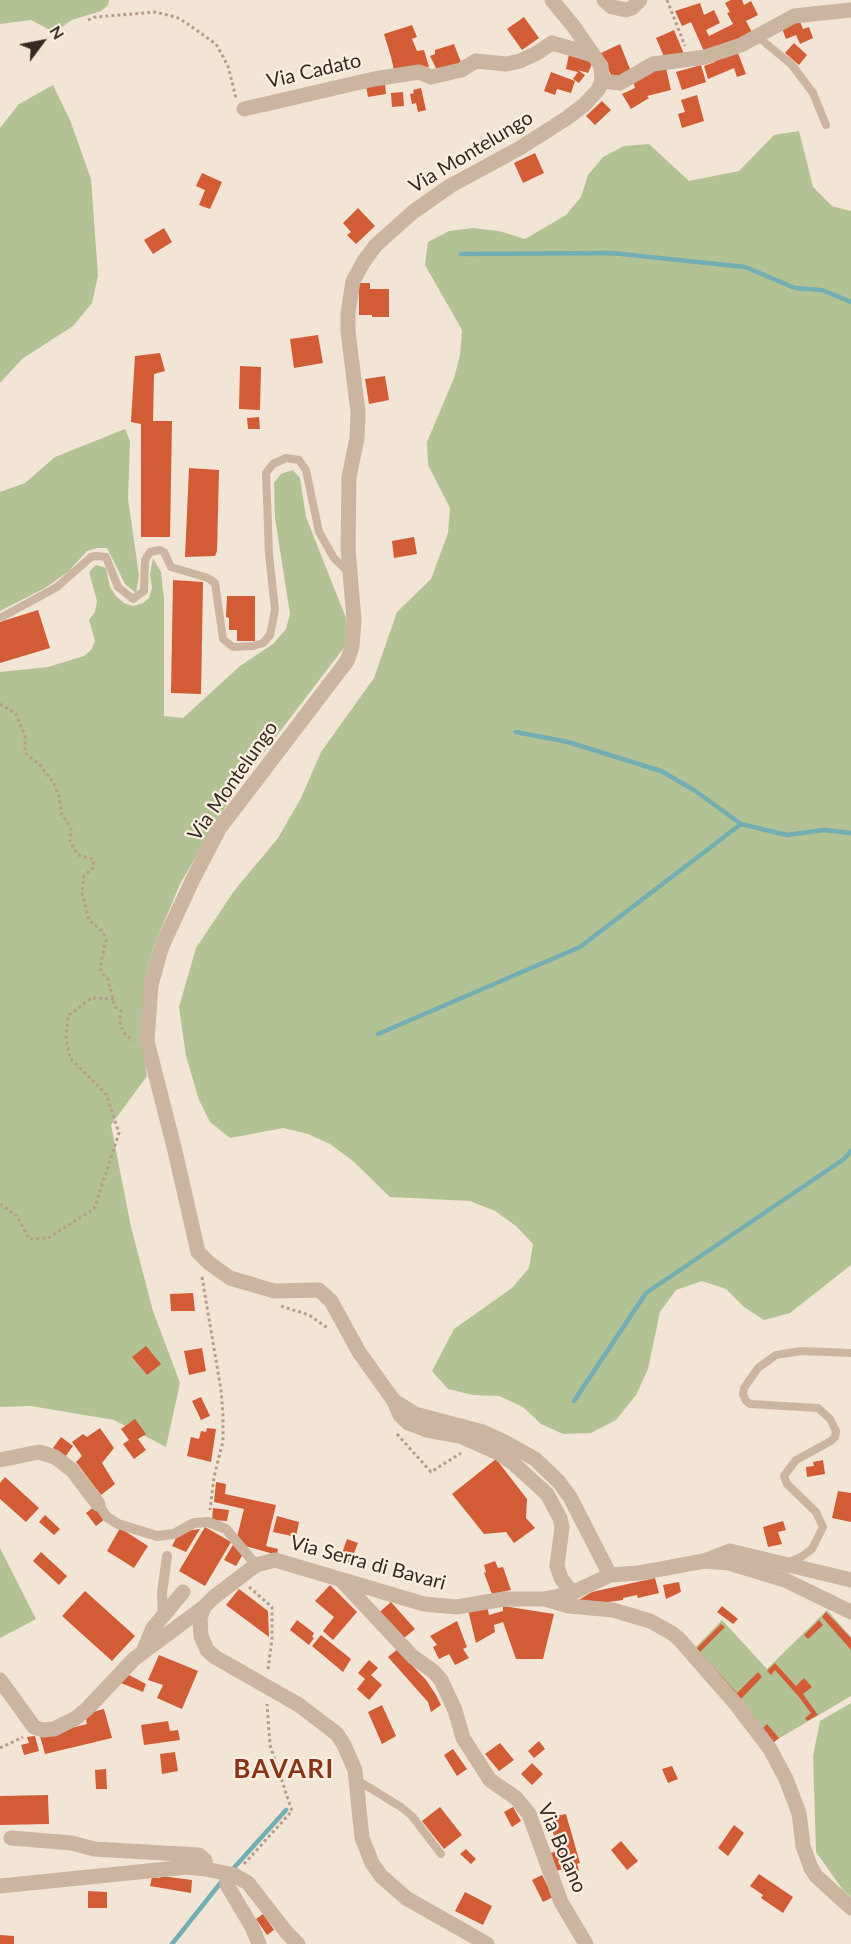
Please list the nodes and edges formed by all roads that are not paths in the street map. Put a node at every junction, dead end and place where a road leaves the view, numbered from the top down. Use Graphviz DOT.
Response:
graph roads {
  1 [pos="552,0"];
  2 [pos="604,0"];
  3 [pos="640,0"];
  4 [pos="851,10"];
  5 [pos="757,36"];
  6 [pos="593,55"];
  7 [pos="602,81"];
  8 [pos="244,109"];
  9 [pos="826,125"];
  10 [pos="350,574"];
  11 [pos="2,617"];
  12 [pos="851,1353"];
  13 [pos="394,1401"];
  14 [pos="0,1460"];
  15 [pos="98,1504"];
  16 [pos="167,1556"];
  17 [pos="704,1561"];
  18 [pos="785,1564"];
  19 [pos="256,1565"];
  20 [pos="610,1575"];
  21 [pos="341,1580"];
  22 [pos="851,1580"];
  23 [pos="183,1592"];
  24 [pos="572,1593"];
  25 [pos="545,1599"];
  26 [pos="204,1607"];
  27 [pos="851,1612"];
  28 [pos="163,1616"];
  29 [pos="142,1652"];
  30 [pos="0,1680"];
  31 [pos="357,1780"];
  32 [pos="11,1838"];
  33 [pos="441,1854"];
  34 [pos="206,1869"];
  35 [pos="234,1875"];
  36 [pos="0,1886"];
  37 [pos="851,1908"];
  38 [pos="260,1944"];
  39 [pos="298,1944"];
  40 [pos="488,1944"];
  41 [pos="586,1944"];
  1 -- 6 [label="street"];
  2 -- 3 [label="street"];
  4 -- 5 [label="street"];
  5 -- 7 [label="street"];
  5 -- 9 [label="lane"];
  6 -- 7 [label="street"];
  6 -- 8 [label="street, Via Cadato"];
  7 -- 10 [label="street, Via Montelungo"];
  10 -- 11 [label="lane"];
  10 -- 13 [label="street, Via Montelungo"];
  12 -- 18 [label="lane"];
  13 -- 20 [label="street, Via Montelungo"];
  13 -- 24 [label="street"];
  14 -- 15 [label="street"];
  15 -- 19 [label="street"];
  16 -- 28 [label="street"];
  17 -- 18 [label="street"];
  17 -- 20 [label="street"];
  17 -- 27 [label="street"];
  18 -- 22 [label="street"];
  19 -- 21 [label="street, Via Serra di Bavari"];
  19 -- 26 [label="street"];
  20 -- 24 [label="street, Via Serra di Bavari"];
  21 -- 25 [label="street, Via Serra di Bavari"];
  21 -- 41 [label="street, Via Bolano"];
  23 -- 28 [label="street"];
  24 -- 25 [label="street, Via Serra di Bavari"];
  25 -- 37 [label="street"];
  26 -- 29 [label="street"];
  26 -- 31 [label="street"];
  28 -- 29 [label="street"];
  29 -- 30 [label="street"];
  31 -- 33 [label="lane"];
  31 -- 40 [label="street"];
  32 -- 34 [label="street"];
  34 -- 35 [label="street"];
  34 -- 36 [label="street"];
  35 -- 38 [label="street"];
  35 -- 39 [label="street"];
}
